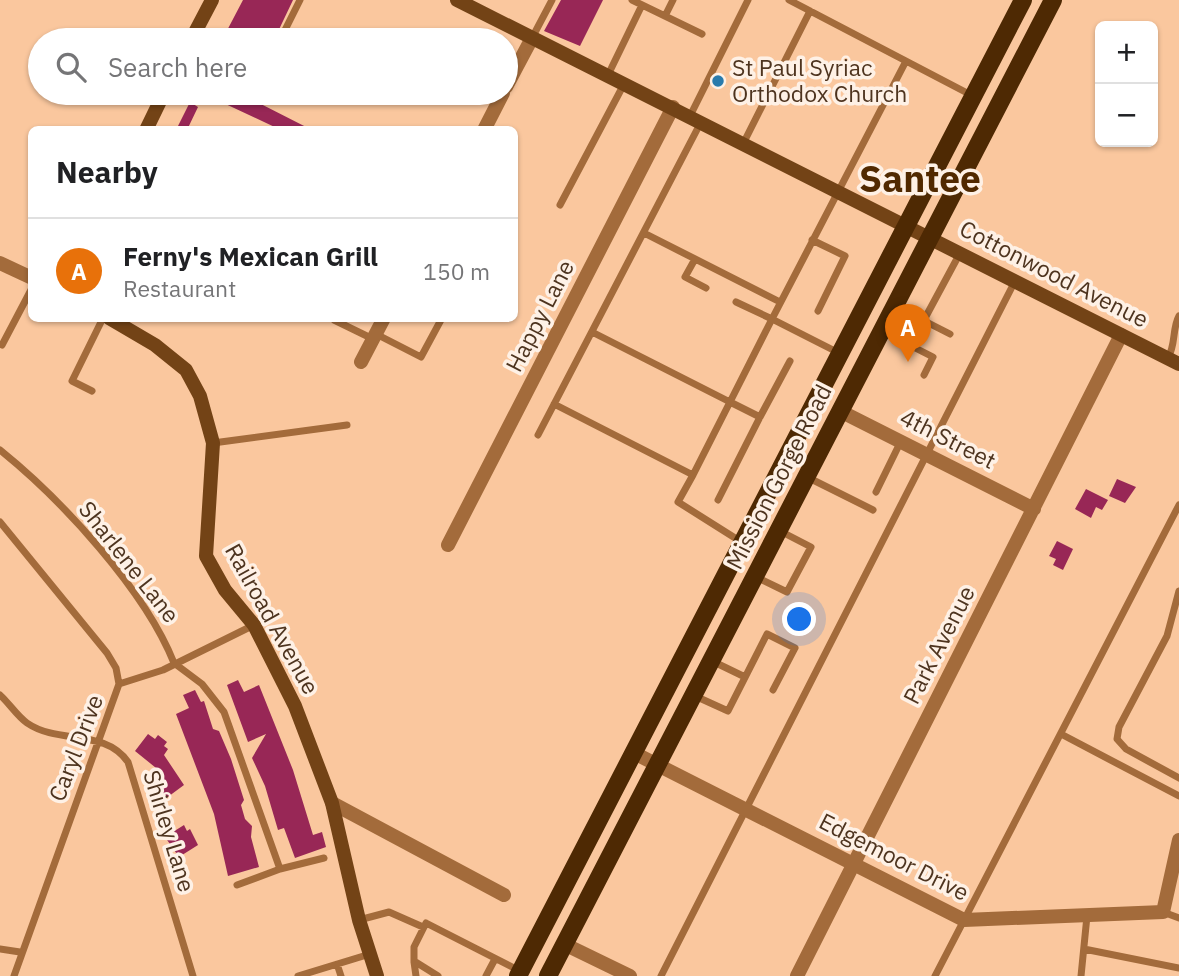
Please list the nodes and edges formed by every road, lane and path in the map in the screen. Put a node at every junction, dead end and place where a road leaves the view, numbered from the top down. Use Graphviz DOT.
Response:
graph roads {
  1 [pos="212,0"];
  2 [pos="300,0"];
  3 [pos="457,0"];
  4 [pos="552,0"];
  5 [pos="632,0"];
  6 [pos="673,0"];
  7 [pos="748,0"];
  8 [pos="789,0"];
  9 [pos="1053,0"];
  10 [pos="1018,2"];
  11 [pos="642,5"];
  12 [pos="810,11"];
  13 [pos="666,14"];
  14 [pos="197,28"];
  15 [pos="286,28"];
  16 [pos="512,28"];
  17 [pos="518,31"];
  18 [pos="702,34"];
  19 [pos="532,38"];
  20 [pos="906,61"];
  21 [pos="518,64"];
  22 [pos="608,75"];
  23 [pos="625,83"];
  24 [pos="974,96"];
  25 [pos="158,105"];
  26 [pos="497,105"];
  27 [pos="673,107"];
  28 [pos="696,119"];
  29 [pos="148,126"];
  30 [pos="486,126"];
  31 [pos="744,142"];
  32 [pos="839,190"];
  33 [pos="560,205"];
  34 [pos="908,225"];
  35 [pos="644,233"];
  36 [pos="930,236"];
  37 [pos="812,240"];
  38 [pos="961,252"];
  39 [pos="695,259"];
  40 [pos="0,263"];
  41 [pos="28,276"];
  42 [pos="1016,280"];
  43 [pos="706,288"];
  44 [pos="28,296"];
  45 [pos="736,302"];
  46 [pos="780,302"];
  47 [pos="894,306"];
  48 [pos="818,311"];
  49 [pos="1179,316"];
  50 [pos="772,319"];
  51 [pos="924,320"];
  52 [pos="101,322"];
  53 [pos="116,322"];
  54 [pos="339,322"];
  55 [pos="382,322"];
  56 [pos="440,322"];
  57 [pos="881,331"];
  58 [pos="592,332"];
  59 [pos="950,334"];
  60 [pos="1121,335"];
  61 [pos="374,337"];
  62 [pos="2,345"];
  63 [pos="841,354"];
  64 [pos="790,361"];
  65 [pos="1173,361"];
  66 [pos="361,362"];
  67 [pos="924,374"];
  68 [pos="92,391"];
  69 [pos="730,402"];
  70 [pos="554,404"];
  71 [pos="840,411"];
  72 [pos="760,417"];
  73 [pos="346,425"];
  74 [pos="538,435"];
  75 [pos="902,441"];
  76 [pos="213,443"];
  77 [pos="0,450"];
  78 [pos="925,453"];
  79 [pos="693,475"];
  80 [pos="807,477"];
  81 [pos="876,492"];
  82 [pos="718,500"];
  83 [pos="1179,505"];
  84 [pos="1034,509"];
  85 [pos="873,510"];
  86 [pos="0,522"];
  87 [pos="779,530"];
  88 [pos="743,543"];
  89 [pos="449,545"];
  90 [pos="755,577"];
  91 [pos="1179,591"];
  92 [pos="1177,605"];
  93 [pos="254,625"];
  94 [pos="712,661"];
  95 [pos="174,663"];
  96 [pos="746,677"];
  97 [pos="119,684"];
  98 [pos="773,690"];
  99 [pos="0,695"];
  100 [pos="694,696"];
  101 [pos="1061,734"];
  102 [pos="100,741"];
  103 [pos="634,752"];
  104 [pos="659,765"];
  105 [pos="1179,778"];
  106 [pos="1179,796"];
  107 [pos="332,803"];
  108 [pos="747,808"];
  109 [pos="1179,840"];
  110 [pos="324,858"];
  111 [pos="854,863"];
  112 [pos="280,869"];
  113 [pos="237,884"];
  114 [pos="504,895"];
  115 [pos="1163,912"];
  116 [pos="1087,915"];
  117 [pos="1179,918"];
  118 [pos="359,920"];
  119 [pos="964,920"];
  120 [pos="423,927"];
  121 [pos="564,944"];
  122 [pos="0,949"];
  123 [pos="1083,949"];
  124 [pos="20,952"];
  125 [pos="370,954"];
  126 [pos="495,959"];
  127 [pos="414,961"];
  128 [pos="337,964"];
  129 [pos="1179,968"];
  130 [pos="519,974"];
  131 [pos="14,976"];
  132 [pos="193,976"];
  133 [pos="298,976"];
  134 [pos="341,976"];
  135 [pos="377,976"];
  136 [pos="416,976"];
  137 [pos="438,976"];
  138 [pos="486,976"];
  139 [pos="548,976"];
  140 [pos="630,976"];
  141 [pos="661,976"];
  142 [pos="797,976"];
  143 [pos="935,976"];
  144 [pos="1081,976"];
  1 -- 14 [label="street"];
  2 -- 15 [label="lane"];
  3 -- 16 [label="street, Cottonwood Avenue"];
  4 -- 19 [label="lane"];
  5 -- 11 [label="lane"];
  6 -- 13 [label="lane"];
  7 -- 28 [label="lane"];
  8 -- 12 [label="lane"];
  9 -- 36 [label="main road, Mission Gorge Road"];
  10 -- 24 [label="main road, Mission Gorge Road"];
  11 -- 13 [label="lane"];
  11 -- 22 [label="lane"];
  12 -- 20 [label="lane"];
  12 -- 31 [label="lane"];
  13 -- 18 [label="lane"];
  17 -- 19 [label="street, Cottonwood Avenue"];
  19 -- 21 [label="street"];
  19 -- 22 [label="street, Cottonwood Avenue"];
  20 -- 24 [label="lane"];
  20 -- 32 [label="lane"];
  22 -- 23 [label="street, Cottonwood Avenue"];
  23 -- 27 [label="street, Cottonwood Avenue"];
  23 -- 33 [label="lane"];
  24 -- 34 [label="main road, Mission Gorge Road"];
  25 -- 29 [label="street"];
  26 -- 30 [label="street"];
  27 -- 28 [label="street, Cottonwood Avenue"];
  27 -- 89 [label="street, Happy Lane"];
  28 -- 31 [label="street, Cottonwood Avenue"];
  28 -- 35 [label="lane"];
  31 -- 32 [label="street, Cottonwood Avenue"];
  32 -- 34 [label="street, Cottonwood Avenue"];
  32 -- 37 [label="lane"];
  34 -- 36 [label="street, Cottonwood Avenue"];
  34 -- 63 [label="main road, Mission Gorge Road"];
  35 -- 39 [label="lane"];
  35 -- 58 [label="lane"];
  36 -- 38 [label="street, Cottonwood Avenue"];
  36 -- 47 [label="main road, Mission Gorge Road"];
  37 -- 46 [label="lane"];
  37 -- 48 [label="lane"];
  38 -- 42 [label="street, Cottonwood Avenue"];
  38 -- 51 [label="lane"];
  39 -- 43 [label="lane"];
  39 -- 46 [label="lane"];
  40 -- 41 [label="street"];
  42 -- 60 [label="street, Cottonwood Avenue"];
  42 -- 78 [label="lane"];
  44 -- 62 [label="lane"];
  45 -- 50 [label="lane"];
  46 -- 50 [label="lane"];
  47 -- 51 [label="lane"];
  47 -- 57 [label="main road, Mission Gorge Road"];
  49 -- 65 [label="lane"];
  50 -- 63 [label="lane"];
  50 -- 69 [label="lane"];
  51 -- 59 [label="lane"];
  52 -- 68 [label="lane"];
  53 -- 76 [label="street, Railroad Avenue"];
  54 -- 61 [label="lane"];
  55 -- 61 [label="street"];
  56 -- 61 [label="lane"];
  57 -- 67 [label="lane"];
  57 -- 71 [label="main road, Mission Gorge Road"];
  58 -- 69 [label="lane"];
  58 -- 70 [label="lane"];
  60 -- 65 [label="street, Cottonwood Avenue"];
  60 -- 84 [label="street, Park Avenue"];
  61 -- 66 [label="street"];
  63 -- 88 [label="main road, Mission Gorge Road"];
  64 -- 72 [label="lane"];
  69 -- 72 [label="lane"];
  69 -- 79 [label="lane"];
  70 -- 74 [label="lane"];
  70 -- 79 [label="lane"];
  71 -- 75 [label="street, 4th Street"];
  71 -- 80 [label="main road, Mission Gorge Road"];
  72 -- 82 [label="lane"];
  73 -- 76 [label="lane"];
  75 -- 78 [label="street, 4th Street"];
  75 -- 81 [label="lane"];
  76 -- 93 [label="street, Railroad Avenue"];
  77 -- 95 [label="lane, Sharlene Lane"];
  78 -- 84 [label="street, 4th Street"];
  78 -- 108 [label="lane"];
  79 -- 88 [label="lane"];
  80 -- 85 [label="lane"];
  80 -- 87 [label="main road, Mission Gorge Road"];
  83 -- 101 [label="lane"];
  84 -- 111 [label="street, Park Avenue"];
  86 -- 97 [label="lane, Caryl Drive"];
  87 -- 90 [label="main road, Mission Gorge Road"];
  87 -- 90 [label="lane"];
  88 -- 103 [label="main road, Mission Gorge Road"];
  90 -- 94 [label="main road, Mission Gorge Road"];
  91 -- 92 [label="lane"];
  92 -- 105 [label="lane"];
  93 -- 95 [label="lane"];
  93 -- 107 [label="street, Railroad Avenue"];
  94 -- 96 [label="lane"];
  94 -- 100 [label="main road, Mission Gorge Road"];
  95 -- 97 [label="lane"];
  95 -- 112 [label="lane"];
  96 -- 98 [label="lane"];
  96 -- 100 [label="lane"];
  97 -- 102 [label="lane, Caryl Drive"];
  99 -- 102 [label="lane, Shirley Lane"];
  100 -- 104 [label="main road, Mission Gorge Road"];
  101 -- 106 [label="lane"];
  101 -- 119 [label="lane"];
  102 -- 124 [label="lane, Caryl Drive"];
  102 -- 132 [label="lane, Shirley Lane"];
  103 -- 104 [label="street, Edgemoor Drive"];
  103 -- 130 [label="main road, Mission Gorge Road"];
  104 -- 108 [label="street, Edgemoor Drive"];
  104 -- 121 [label="main road, Mission Gorge Road"];
  107 -- 114 [label="street"];
  107 -- 118 [label="street, Railroad Avenue"];
  108 -- 111 [label="street, Edgemoor Drive"];
  108 -- 141 [label="lane"];
  109 -- 115 [label="street"];
  110 -- 112 [label="lane"];
  111 -- 119 [label="street, Edgemoor Drive"];
  111 -- 142 [label="street, Park Avenue"];
  112 -- 113 [label="lane"];
  115 -- 116 [label="street, Edgemoor Drive"];
  115 -- 117 [label="lane"];
  116 -- 119 [label="street, Edgemoor Drive"];
  116 -- 123 [label="lane"];
  118 -- 120 [label="lane"];
  118 -- 125 [label="street, Railroad Avenue"];
  119 -- 143 [label="lane"];
  120 -- 126 [label="lane"];
  120 -- 127 [label="lane"];
  121 -- 139 [label="main road, Mission Gorge Road"];
  121 -- 140 [label="street"];
  122 -- 124 [label="lane"];
  123 -- 129 [label="lane"];
  123 -- 144 [label="lane"];
  124 -- 131 [label="lane, Caryl Drive"];
  125 -- 128 [label="lane"];
  125 -- 135 [label="street, Railroad Avenue"];
  126 -- 130 [label="lane"];
  126 -- 138 [label="lane"];
  127 -- 136 [label="lane"];
  127 -- 137 [label="lane"];
  128 -- 133 [label="lane"];
  128 -- 134 [label="lane"];
}
